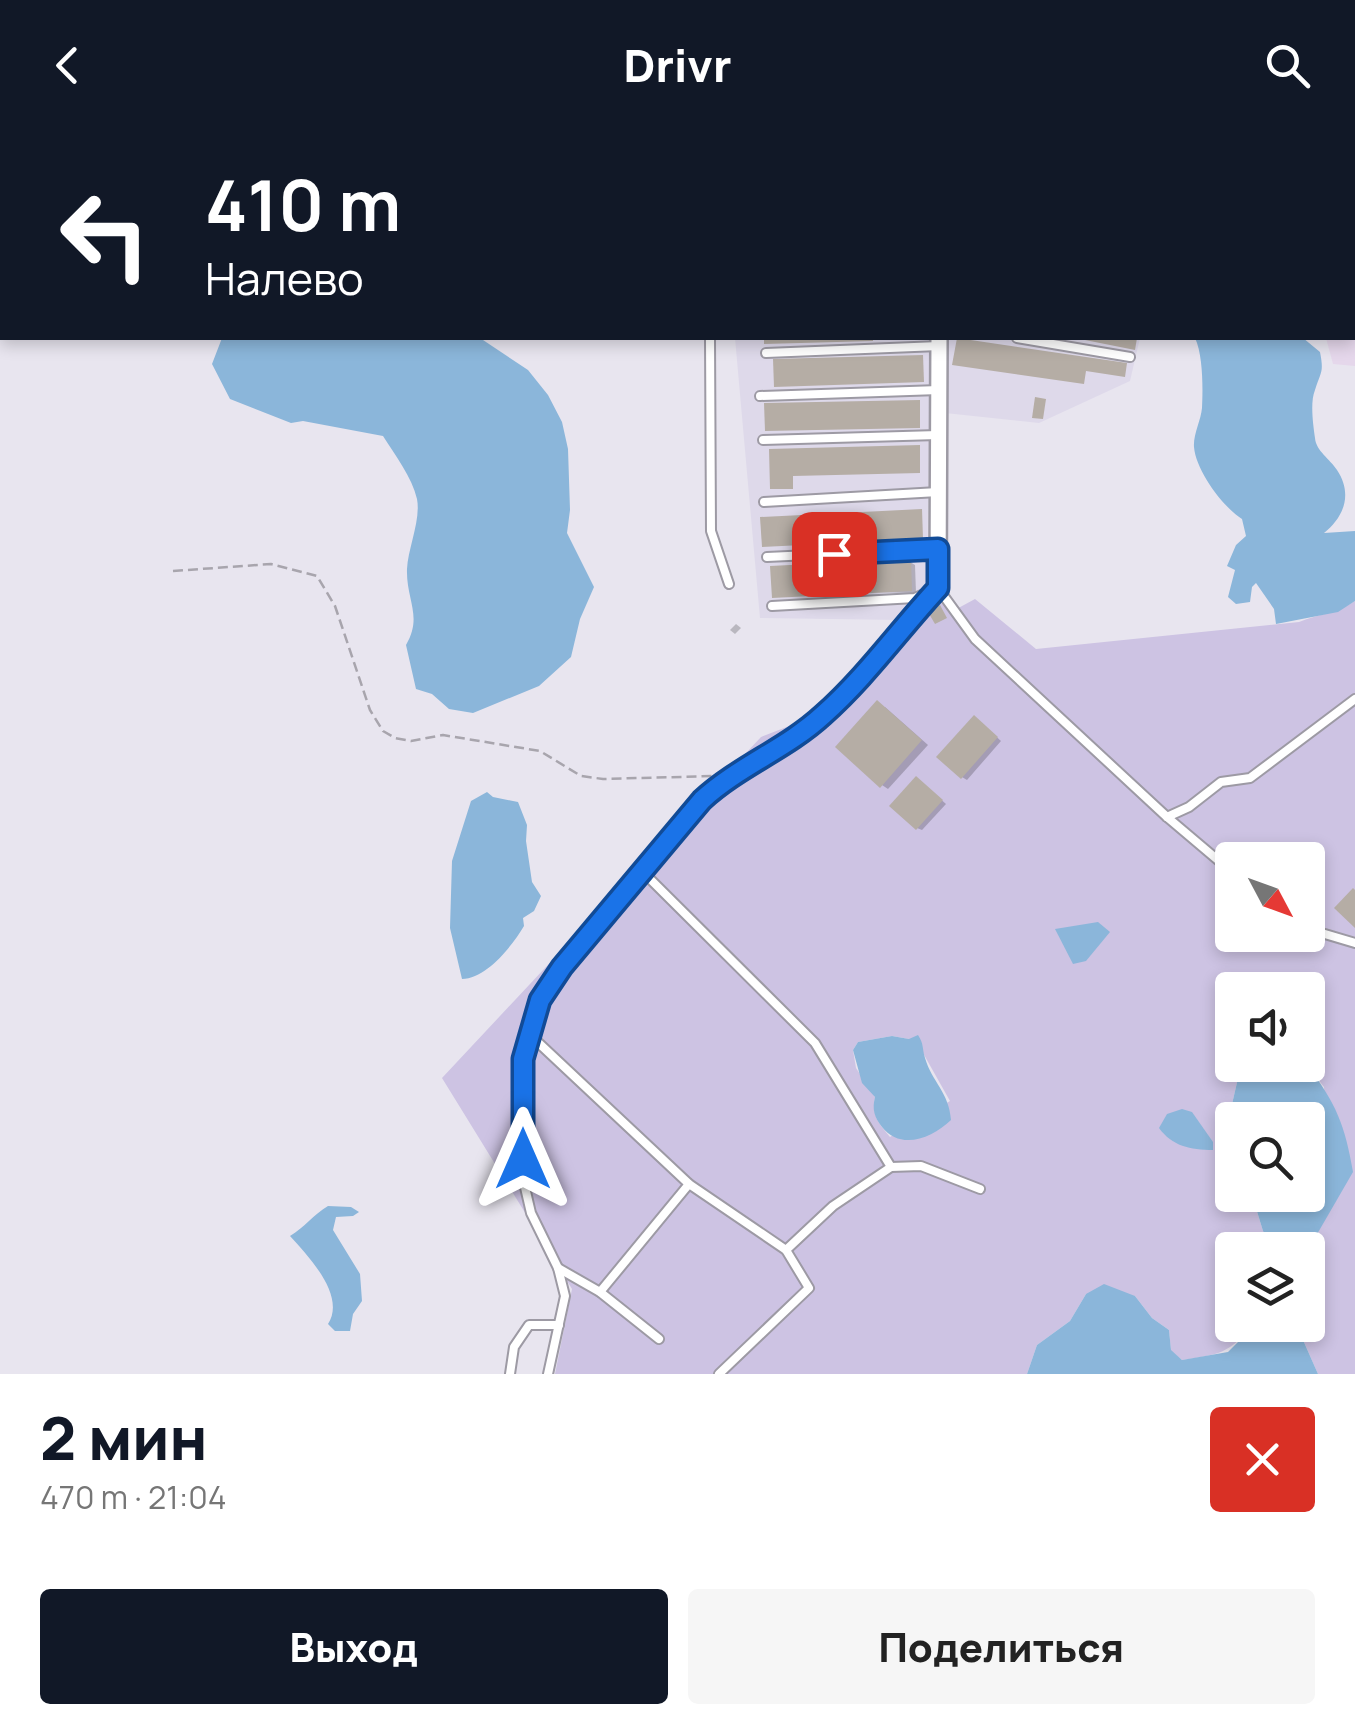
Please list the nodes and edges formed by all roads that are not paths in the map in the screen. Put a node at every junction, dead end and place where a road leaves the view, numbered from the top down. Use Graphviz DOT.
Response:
graph roads {
  1 [pos="710,340"];
  2 [pos="1029,340"];
  3 [pos="939,342"];
  4 [pos="766,353"];
  5 [pos="1130,357"];
  6 [pos="939,390"];
  7 [pos="760,396"];
  8 [pos="938,434"];
  9 [pos="762,440"];
  10 [pos="938,492"];
  11 [pos="764,502"];
  12 [pos="938,549"];
  13 [pos="767,557"];
  14 [pos="729,584"];
  15 [pos="938,588"];
  16 [pos="772,606"];
  17 [pos="1355,699"];
  18 [pos="1167,817"];
  19 [pos="1215,858"];
  20 [pos="642,871"];
  21 [pos="1325,934"];
  22 [pos="1355,944"];
  23 [pos="528,1033"];
  24 [pos="891,1167"];
  25 [pos="689,1184"];
  26 [pos="980,1189"];
  27 [pos="786,1250"];
  28 [pos="558,1268"];
  29 [pos="600,1292"];
  30 [pos="559,1325"];
  31 [pos="659,1340"];
  32 [pos="510,1374"];
  33 [pos="548,1374"];
  34 [pos="719,1374"];
  1 -- 14 [label="lane"];
  2 -- 5 [label="lane"];
  3 -- 4 [label="lane"];
  3 -- 6 [label="street"];
  6 -- 7 [label="lane"];
  6 -- 8 [label="street"];
  8 -- 9 [label="lane"];
  8 -- 10 [label="street"];
  10 -- 11 [label="lane"];
  10 -- 12 [label="street"];
  12 -- 13 [label="lane"];
  12 -- 15 [label="street"];
  15 -- 16 [label="lane"];
  15 -- 18 [label="lane"];
  15 -- 20 [label="lane"];
  17 -- 18 [label="lane"];
  18 -- 19 [label="lane"];
  20 -- 23 [label="lane"];
  20 -- 24 [label="lane"];
  21 -- 22 [label="lane"];
  23 -- 25 [label="lane"];
  23 -- 28 [label="lane"];
  24 -- 26 [label="lane"];
  24 -- 27 [label="lane"];
  25 -- 27 [label="lane"];
  25 -- 29 [label="lane"];
  27 -- 34 [label="lane"];
  28 -- 29 [label="lane"];
  28 -- 30 [label="lane"];
  29 -- 31 [label="lane"];
  30 -- 32 [label="lane"];
  30 -- 33 [label="lane"];
}
